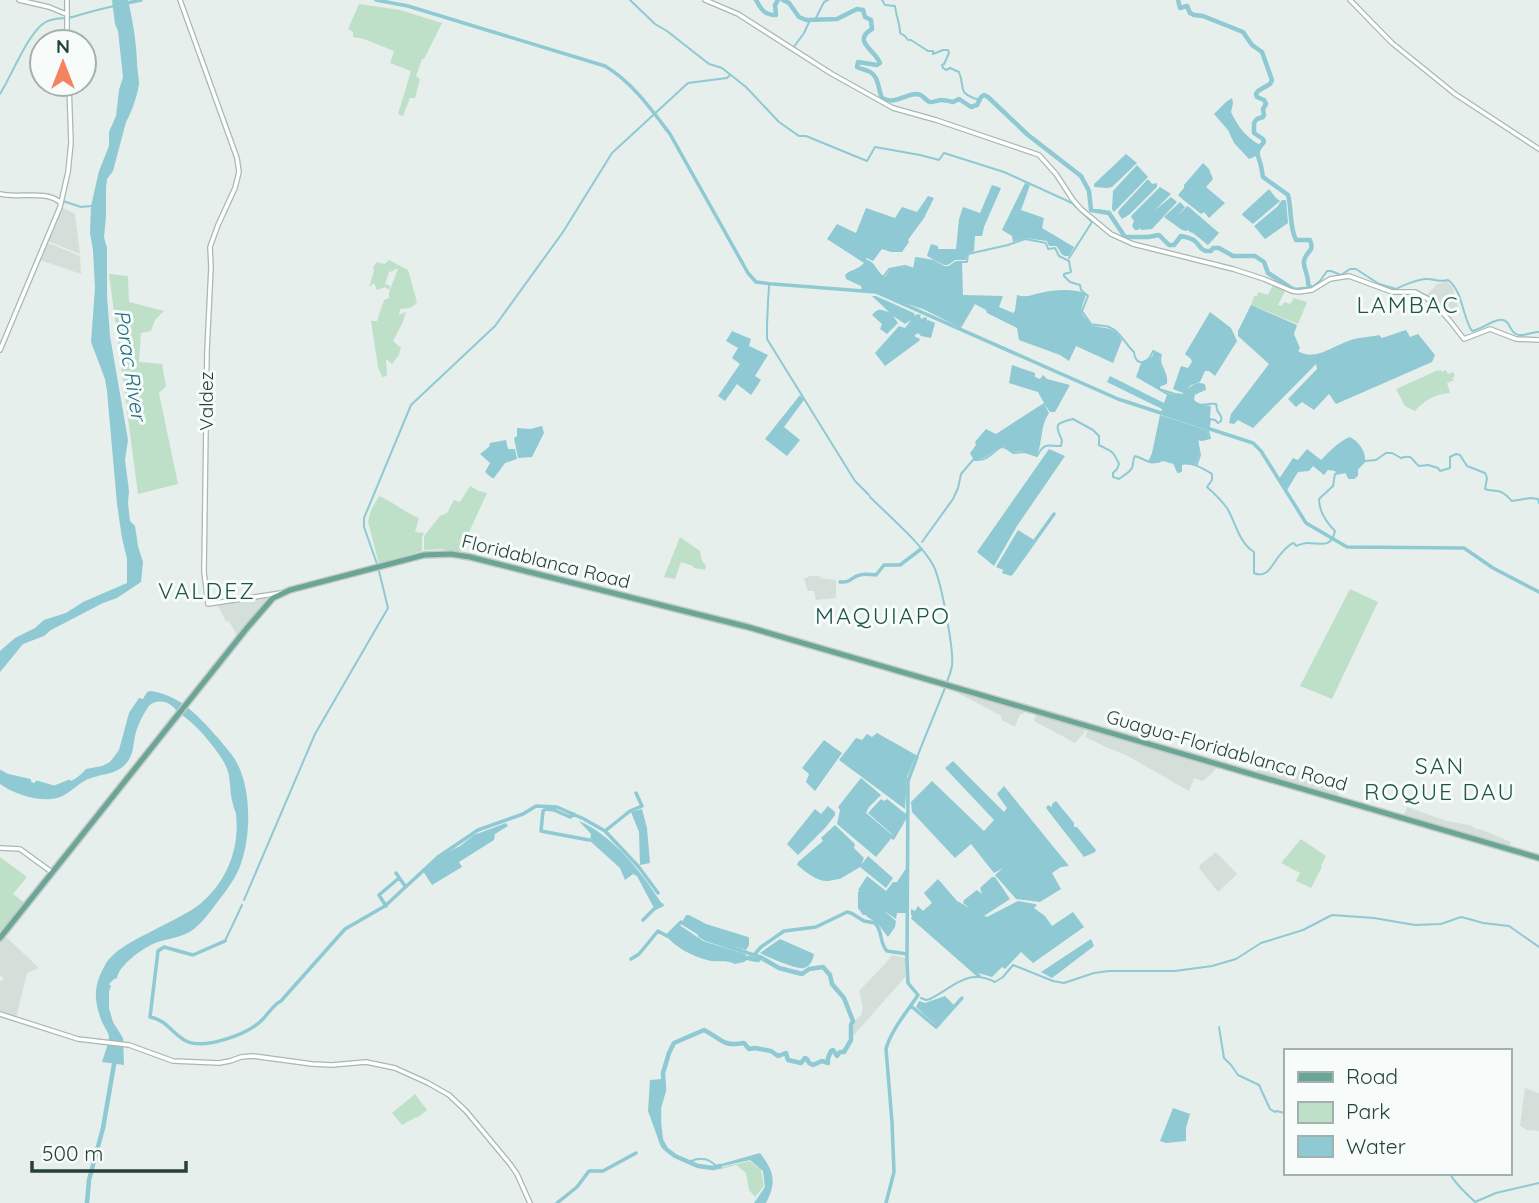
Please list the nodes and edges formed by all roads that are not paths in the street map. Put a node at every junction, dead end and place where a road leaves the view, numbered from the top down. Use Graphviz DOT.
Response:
graph roads {
  1 [pos="19,0"];
  2 [pos="66,0"];
  3 [pos="180,0"];
  4 [pos="705,0"];
  5 [pos="1350,0"];
  6 [pos="66,18"];
  7 [pos="66,28"];
  8 [pos="69,98"];
  9 [pos="1539,149"];
  10 [pos="0,194"];
  11 [pos="61,203"];
  12 [pos="1539,340"];
  13 [pos="0,350"];
  14 [pos="284,593"];
  15 [pos="265,595"];
  16 [pos="269,603"];
  17 [pos="947,686"];
  18 [pos="0,848"];
  19 [pos="1539,858"];
  20 [pos="53,873"];
  21 [pos="0,938"];
  22 [pos="0,1014"];
  23 [pos="530,1203"];
  1 -- 6 [label="street"];
  2 -- 6 [label="street"];
  3 -- 15 [label="street, Valdez"];
  4 -- 12 [label="street"];
  5 -- 9 [label="street"];
  6 -- 7 [label="street"];
  8 -- 11 [label="street"];
  10 -- 11 [label="street"];
  11 -- 13 [label="street"];
  14 -- 15 [label="street"];
  14 -- 16 [label="main road, Floridablanca Road"];
  14 -- 17 [label="main road, Floridablanca Road"];
  15 -- 16 [label="street"];
  16 -- 20 [label="main road, Floridablanca Road"];
  17 -- 19 [label="main road, Guagua-Floridablanca Road"];
  18 -- 20 [label="street"];
  20 -- 21 [label="main road, Floridablanca Road"];
  22 -- 23 [label="street"];
}
